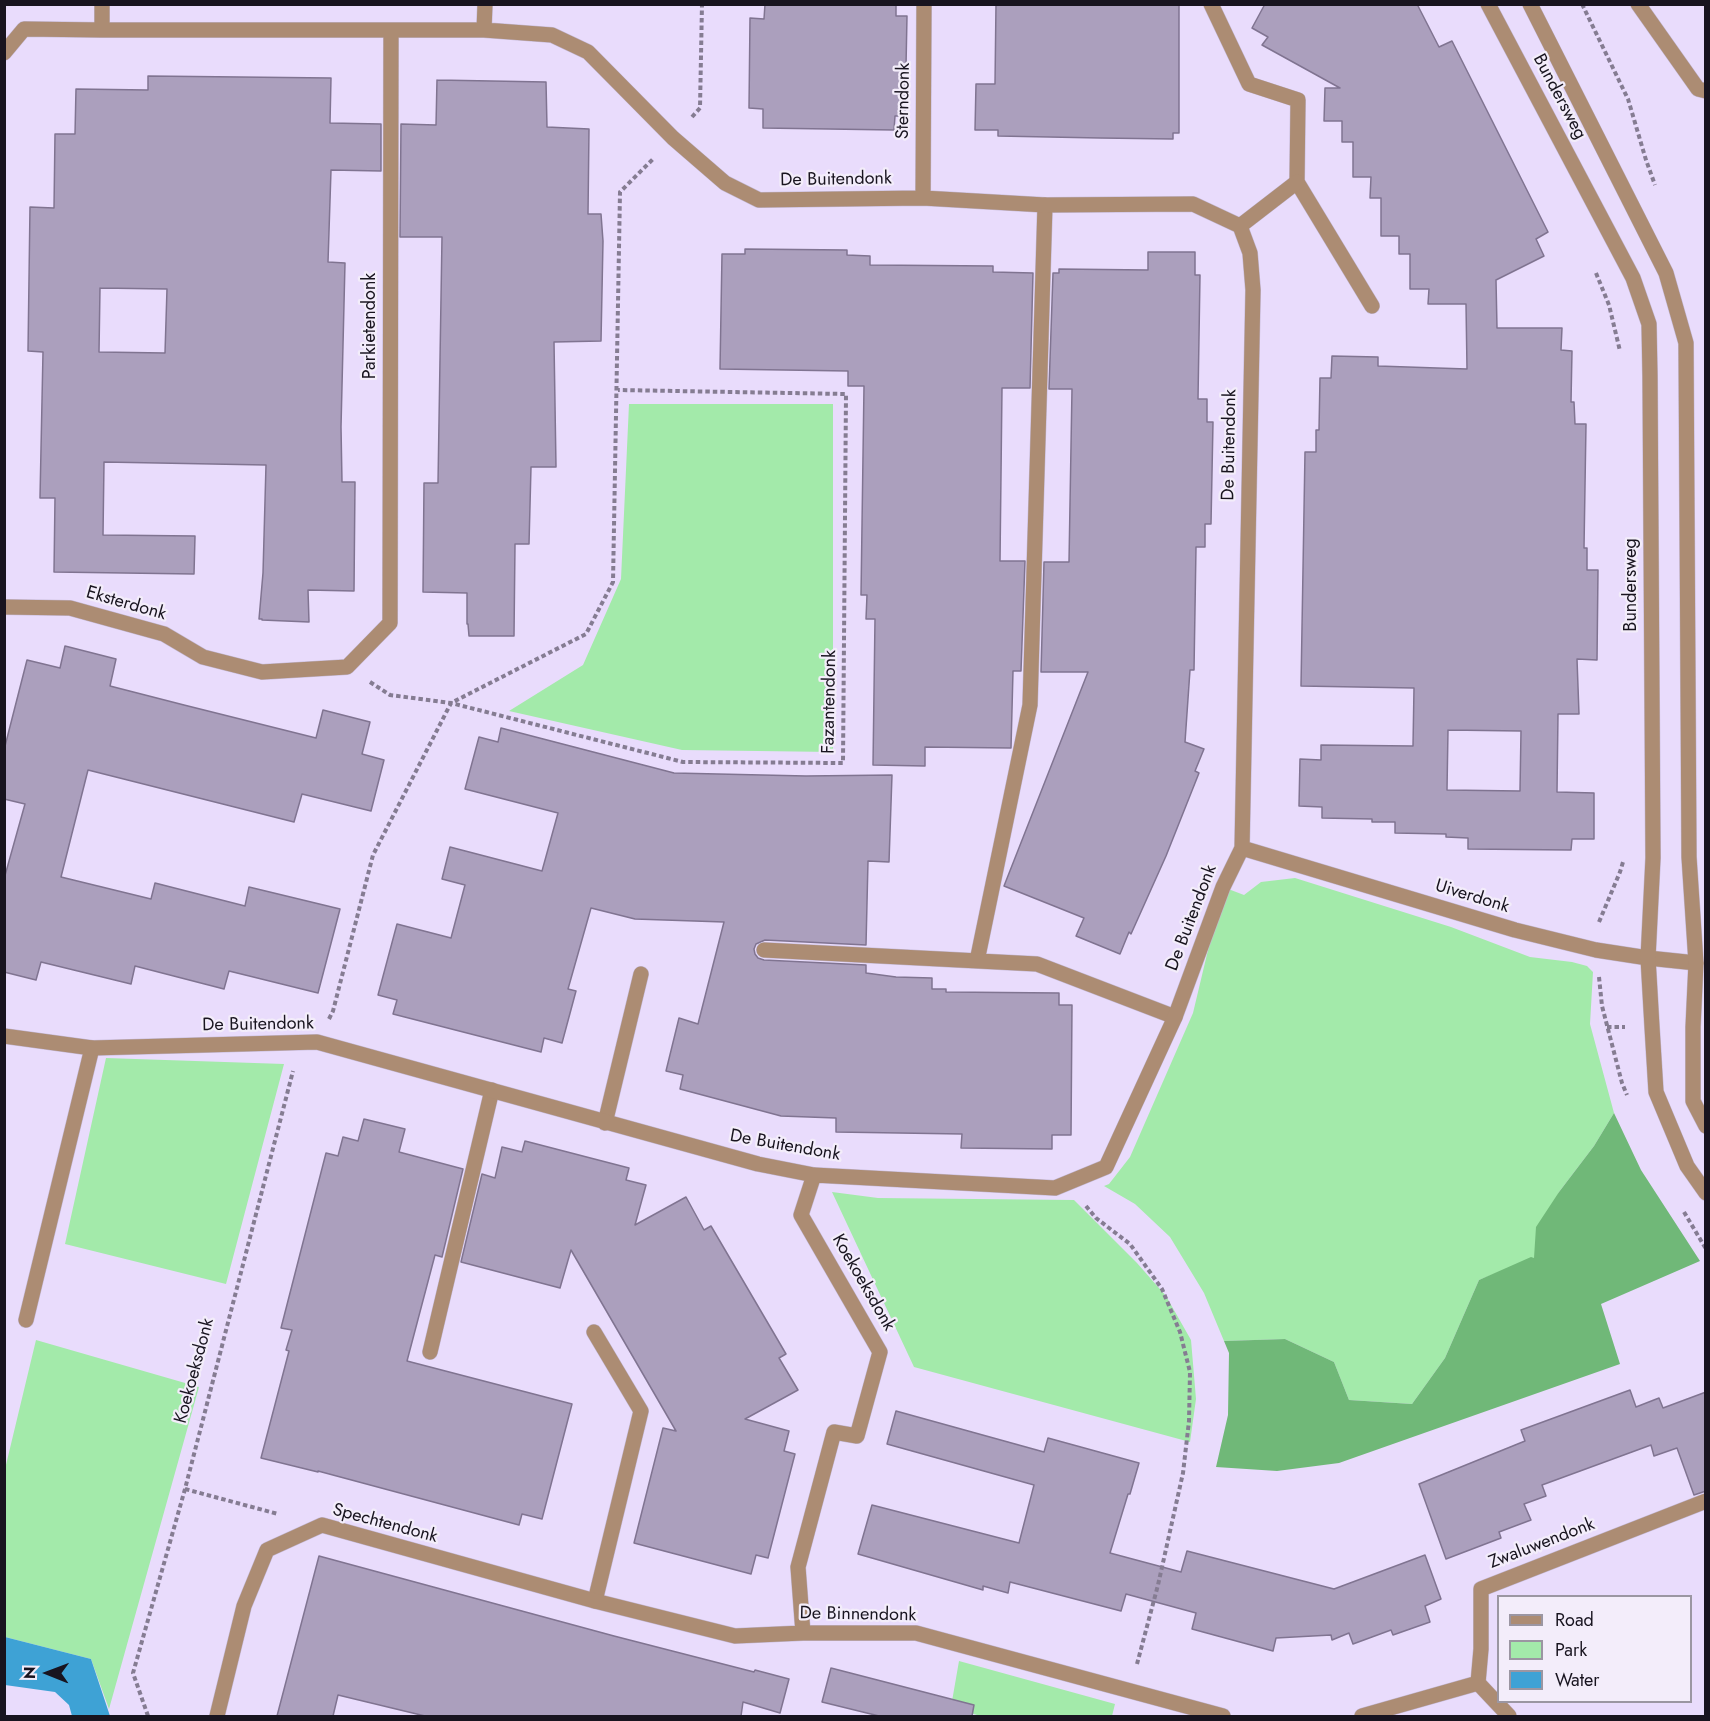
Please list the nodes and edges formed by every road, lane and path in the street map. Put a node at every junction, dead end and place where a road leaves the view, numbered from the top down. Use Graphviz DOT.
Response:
graph roads {
  1 [pos="102,4"];
  2 [pos="485,4"];
  3 [pos="702,4"];
  4 [pos="924,4"];
  5 [pos="1211,4"];
  6 [pos="1488,4"];
  7 [pos="1530,4"];
  8 [pos="1582,4"];
  9 [pos="1638,4"];
  10 [pos="102,30"];
  11 [pos="391,30"];
  12 [pos="484,30"];
  13 [pos="4,53"];
  14 [pos="1706,91"];
  15 [pos="673,138"];
  16 [pos="1297,182"];
  17 [pos="1658,193"];
  18 [pos="923,198"];
  19 [pos="1045,205"];
  20 [pos="1240,226"];
  21 [pos="1593,266"];
  22 [pos="1372,306"];
  23 [pos="1621,356"];
  24 [pos="618,390"];
  25 [pos="4,607"];
  26 [pos="346,667"];
  27 [pos="451,703"];
  28 [pos="1242,849"];
  29 [pos="1623,860"];
  30 [pos="764,950"];
  31 [pos="1596,950"];
  32 [pos="1648,958"];
  33 [pos="977,961"];
  34 [pos="1696,963"];
  35 [pos="641,974"];
  36 [pos="1175,1017"];
  37 [pos="4,1036"];
  38 [pos="317,1042"];
  39 [pos="92,1048"];
  40 [pos="492,1090"];
  41 [pos="1631,1104"];
  42 [pos="606,1123"];
  43 [pos="1706,1126"];
  44 [pos="814,1174"];
  45 [pos="1071,1181"];
  46 [pos="1706,1192"];
  47 [pos="1680,1205"];
  48 [pos="1706,1249"];
  49 [pos="26,1320"];
  50 [pos="594,1332"];
  51 [pos="430,1352"];
  52 [pos="185,1489"];
  53 [pos="1706,1502"];
  54 [pos="322,1525"];
  55 [pos="595,1601"];
  56 [pos="803,1633"];
  57 [pos="1478,1683"];
  58 [pos="1130,1692"];
  59 [pos="148,1716"];
  60 [pos="217,1716"];
  61 [pos="1223,1716"];
  62 [pos="1362,1716"];
  63 [pos="1509,1716"];
  1 -- 10 [label="street"];
  2 -- 12 [label="street"];
  3 -- 15 [label="path"];
  4 -- 18 [label="street, Sterndonk"];
  5 -- 16 [label="street"];
  6 -- 32 [label="street, Bundersweg"];
  7 -- 34 [label="street, Bundersweg"];
  8 -- 17 [label="path"];
  9 -- 14 [label="street"];
  10 -- 11 [label="street"];
  10 -- 13 [label="street"];
  11 -- 12 [label="street"];
  11 -- 26 [label="street, Parkietendonk"];
  12 -- 15 [label="street"];
  15 -- 18 [label="street, De Buitendonk"];
  15 -- 24 [label="path"];
  16 -- 20 [label="street"];
  16 -- 22 [label="street"];
  18 -- 19 [label="street, De Buitendonk"];
  19 -- 20 [label="street, De Buitendonk"];
  19 -- 33 [label="street"];
  20 -- 28 [label="street, De Buitendonk"];
  21 -- 23 [label="path"];
  24 -- 27 [label="path"];
  24 -- 27 [label="path, Fazantendonk"];
  25 -- 26 [label="street, Eksterdonk"];
  26 -- 27 [label="path, Fazantendonk"];
  27 -- 38 [label="path, Koekoeksdonk"];
  28 -- 31 [label="street, Uiverdonk"];
  28 -- 36 [label="street, De Buitendonk"];
  29 -- 31 [label="path"];
  30 -- 33 [label="street"];
  31 -- 32 [label="street, Uiverdonk"];
  31 -- 41 [label="path"];
  32 -- 34 [label="street, Uiverdonk"];
  32 -- 46 [label="street, Bundersweg"];
  33 -- 36 [label="street"];
  34 -- 43 [label="street, Bundersweg"];
  35 -- 42 [label="street"];
  36 -- 45 [label="street, De Buitendonk"];
  37 -- 39 [label="street, De Buitendonk"];
  38 -- 39 [label="street, De Buitendonk"];
  38 -- 40 [label="street, De Buitendonk"];
  38 -- 52 [label="path, Koekoeksdonk"];
  39 -- 49 [label="street"];
  40 -- 42 [label="street, De Buitendonk"];
  40 -- 51 [label="street"];
  42 -- 44 [label="street, De Buitendonk"];
  44 -- 45 [label="street, De Buitendonk"];
  44 -- 56 [label="street, Koekoeksdonk"];
  45 -- 58 [label="path"];
  47 -- 48 [label="path"];
  50 -- 55 [label="street"];
  52 -- 54 [label="path"];
  52 -- 59 [label="path, Koekoeksdonk"];
  53 -- 57 [label="street, Zwaluwendonk"];
  54 -- 55 [label="street, Spechtendonk"];
  54 -- 60 [label="street, Spechtendonk"];
  55 -- 56 [label="street, De Binnendonk"];
  56 -- 58 [label="street, De Binnendonk"];
  57 -- 62 [label="street"];
  57 -- 63 [label="street"];
  58 -- 61 [label="street, De Binnendonk"];
}
